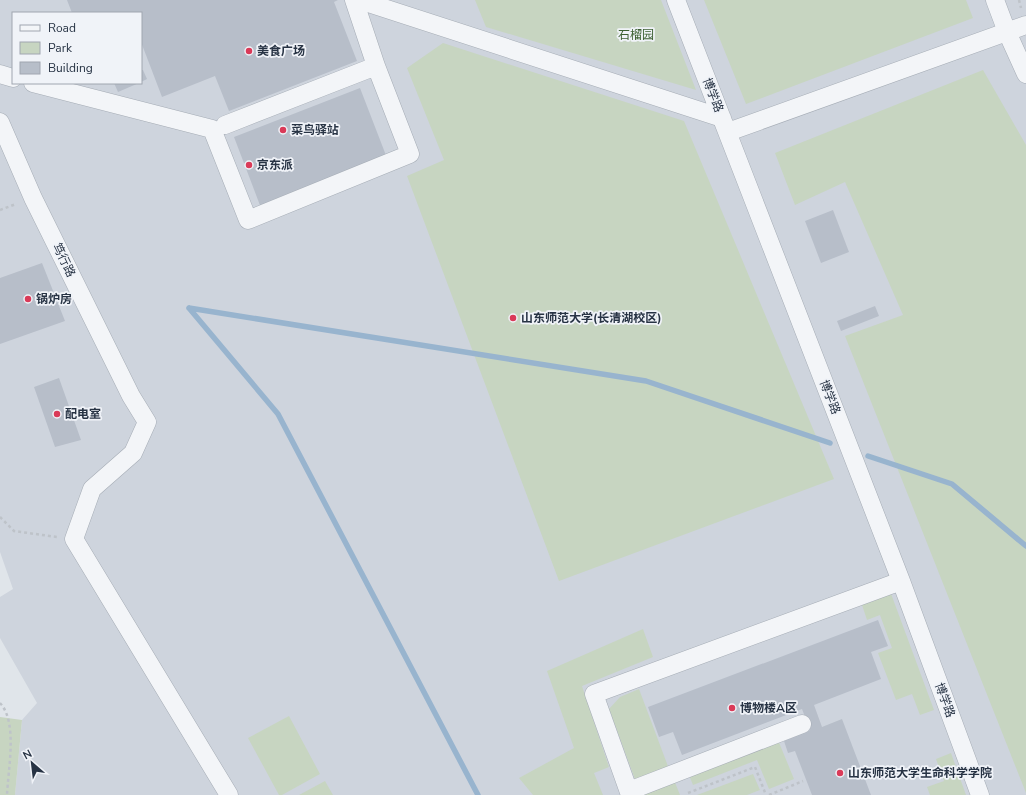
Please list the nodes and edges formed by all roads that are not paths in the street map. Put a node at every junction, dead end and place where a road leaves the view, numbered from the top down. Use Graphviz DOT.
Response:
graph roads {
  1 [pos="354,0"];
  2 [pos="359,0"];
  3 [pos="676,0"];
  4 [pos="995,0"];
  5 [pos="1026,25"];
  6 [pos="1007,32"];
  7 [pos="376,66"];
  8 [pos="0,74"];
  9 [pos="1026,74"];
  10 [pos="12,78"];
  11 [pos="37,84"];
  12 [pos="0,122"];
  13 [pos="225,124"];
  14 [pos="725,125"];
  15 [pos="901,581"];
  16 [pos="802,724"];
  17 [pos="630,793"];
  18 [pos="229,795"];
  19 [pos="980,795"];
  1 -- 7 [label="street"];
  2 -- 14 [label="street"];
  3 -- 14 [label="street, 博学路"];
  4 -- 6 [label="street"];
  5 -- 6 [label="street"];
  6 -- 9 [label="street"];
  6 -- 14 [label="street"];
  7 -- 11 [label="street"];
  7 -- 13 [label="street"];
  8 -- 10 [label="street"];
  12 -- 18 [label="street, 笃行路"];
  14 -- 15 [label="street, 博学路"];
  15 -- 17 [label="street"];
  15 -- 19 [label="street, 博学路"];
  16 -- 17 [label="street"];
}
